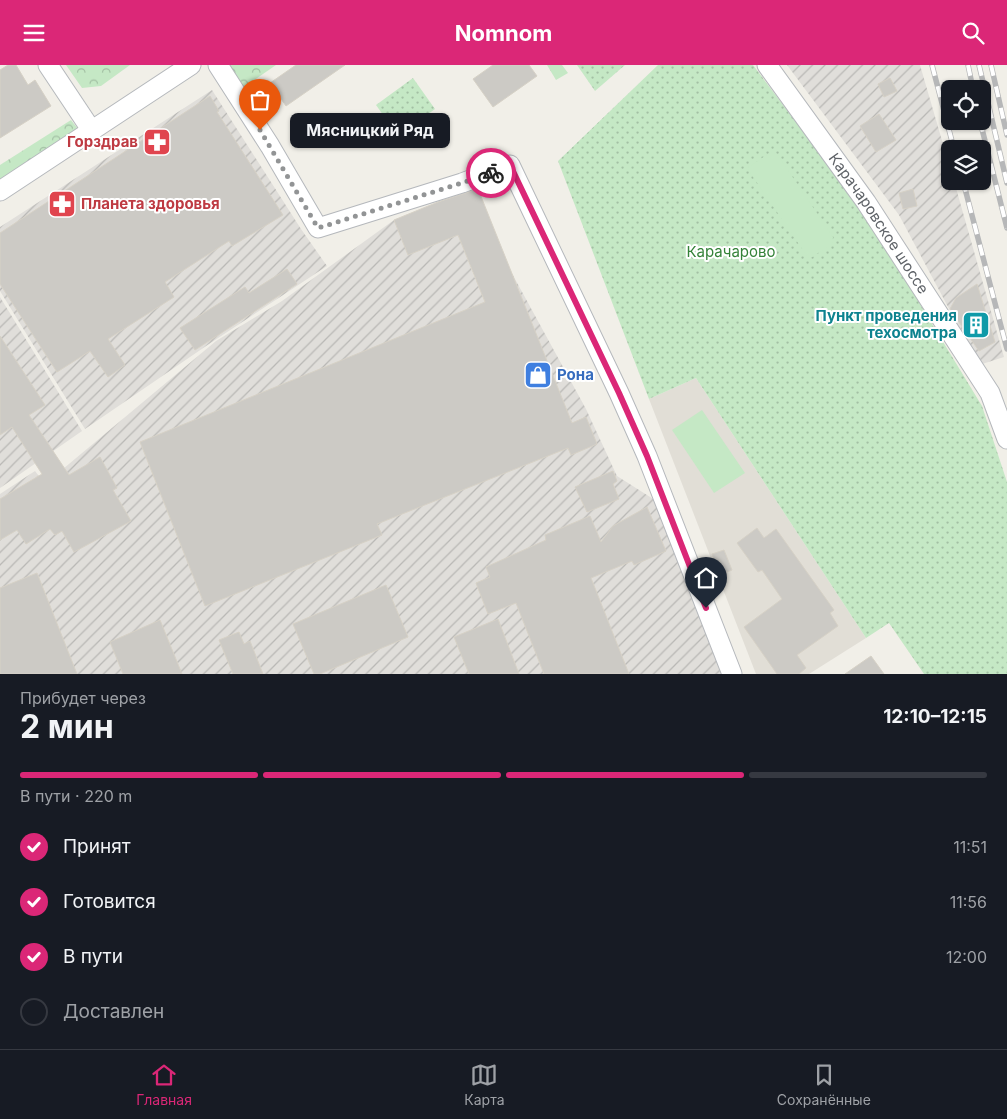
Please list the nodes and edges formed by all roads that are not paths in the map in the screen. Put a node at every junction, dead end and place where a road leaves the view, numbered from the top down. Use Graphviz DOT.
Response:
graph roads {
  1 [pos="48,65"];
  2 [pos="191,65"];
  3 [pos="218,65"];
  4 [pos="767,65"];
  5 [pos="92,131"];
  6 [pos="0,191"];
  7 [pos="1007,439"];
  8 [pos="732,674"];
  1 -- 5 [label="street"];
  2 -- 5 [label="street"];
  3 -- 8 [label="street"];
  4 -- 7 [label="street, Карачаровское шоссе"];
  5 -- 6 [label="street"];
}
